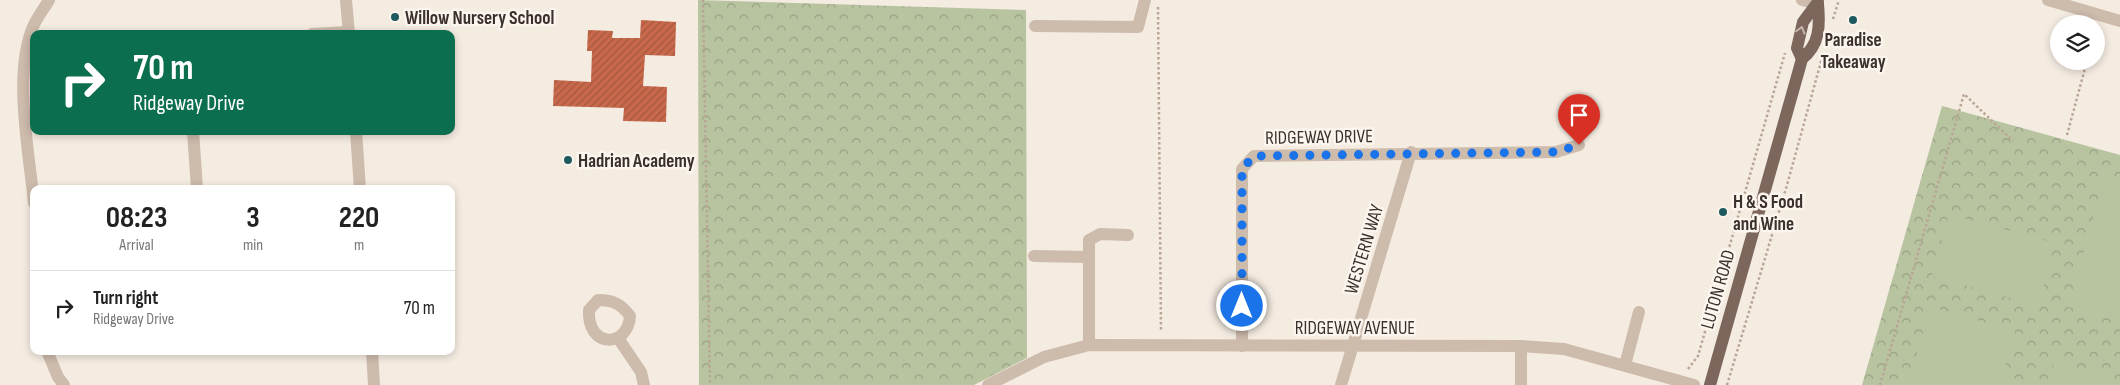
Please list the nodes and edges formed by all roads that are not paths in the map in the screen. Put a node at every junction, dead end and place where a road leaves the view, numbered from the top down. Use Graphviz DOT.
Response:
graph roads {
  1 [pos="49,0"];
  2 [pos="346,0"];
  3 [pos="1145,0"];
  4 [pos="1802,0"];
  5 [pos="2048,0"];
  6 [pos="1818,2"];
  7 [pos="2120,21"];
  8 [pos="1035,26"];
  9 [pos="32,30"];
  10 [pos="349,30"];
  11 [pos="30,40"];
  12 [pos="193,135"];
  13 [pos="356,135"];
  14 [pos="1579,145"];
  15 [pos="1411,152"];
  16 [pos="32,185"];
  17 [pos="197,185"];
  18 [pos="360,185"];
  19 [pos="1128,235"];
  20 [pos="1034,256"];
  21 [pos="1089,258"];
  22 [pos="1639,312"];
  23 [pos="618,338"];
  24 [pos="1089,345"];
  25 [pos="1242,346"];
  26 [pos="1353,346"];
  27 [pos="1521,346"];
  28 [pos="49,355"];
  29 [pos="372,355"];
  30 [pos="1624,365"];
  31 [pos="64,385"];
  32 [pos="374,385"];
  33 [pos="644,385"];
  34 [pos="988,385"];
  35 [pos="1341,385"];
  36 [pos="1521,385"];
  37 [pos="1694,385"];
  38 [pos="1710,385"];
  1 -- 9 [label="street"];
  2 -- 10 [label="street"];
  3 -- 8 [label="street"];
  4 -- 6 [label="street"];
  5 -- 7 [label="street"];
  6 -- 38 [label="main road, LUTON ROAD"];
  11 -- 16 [label="street"];
  12 -- 17 [label="street"];
  13 -- 18 [label="street"];
  14 -- 15 [label="street, RIDGEWAY DRIVE"];
  15 -- 25 [label="street, RIDGEWAY DRIVE"];
  15 -- 26 [label="street, WESTERN WAY"];
  19 -- 21 [label="street"];
  20 -- 21 [label="street"];
  21 -- 24 [label="street"];
  22 -- 30 [label="street"];
  23 -- 33 [label="street"];
  24 -- 25 [label="street, RIDGEWAY AVENUE"];
  24 -- 34 [label="street, RIDGEWAY AVENUE"];
  25 -- 26 [label="street, RIDGEWAY AVENUE"];
  26 -- 27 [label="street, RIDGEWAY AVENUE"];
  26 -- 35 [label="street, WESTERN WAY"];
  27 -- 30 [label="street, RIDGEWAY AVENUE"];
  27 -- 36 [label="street"];
  28 -- 31 [label="street"];
  29 -- 32 [label="street"];
  30 -- 37 [label="street, RIDGEWAY AVENUE"];
}
